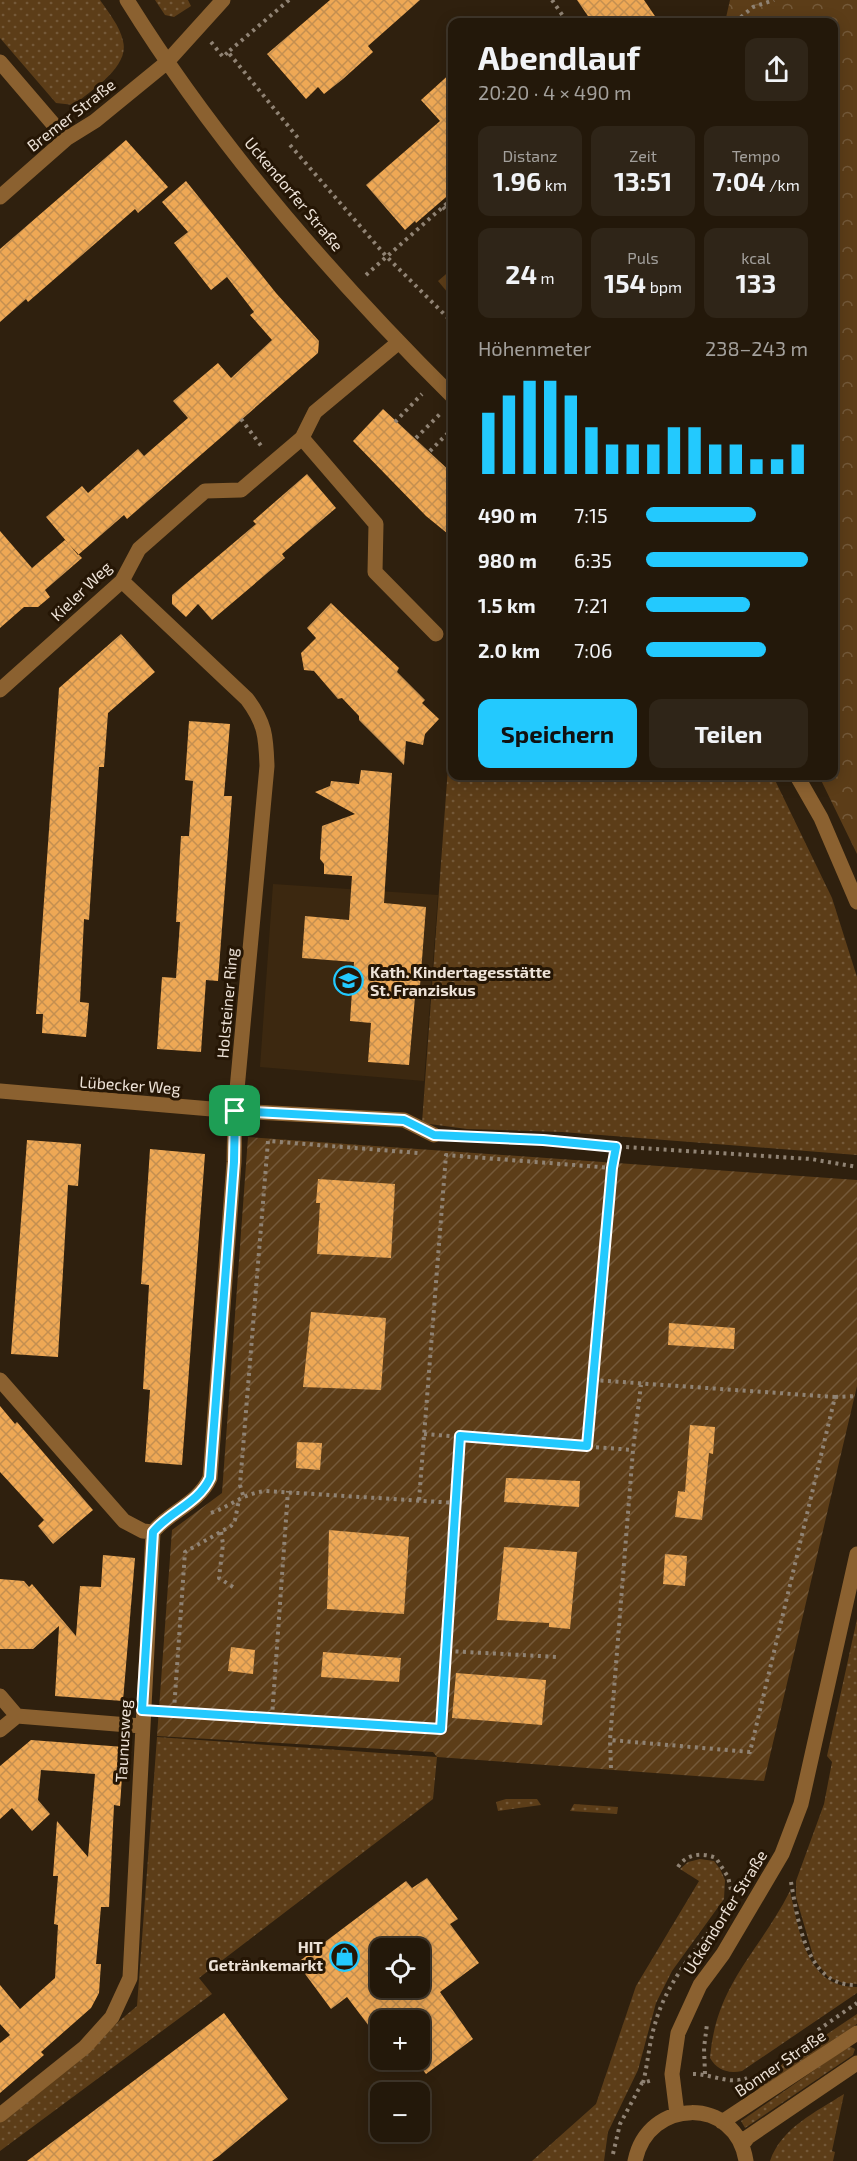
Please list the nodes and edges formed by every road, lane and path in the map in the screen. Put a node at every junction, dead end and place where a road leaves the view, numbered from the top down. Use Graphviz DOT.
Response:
graph roads {
  1 [pos="127,0"];
  2 [pos="223,0"];
  3 [pos="289,0"];
  4 [pos="552,0"];
  5 [pos="774,0"];
  6 [pos="564,18"];
  7 [pos="740,18"];
  8 [pos="0,62"];
  9 [pos="166,63"];
  10 [pos="298,138"];
  11 [pos="66,139"];
  12 [pos="290,145"];
  13 [pos="0,197"];
  14 [pos="448,202"];
  15 [pos="443,207"];
  16 [pos="448,212"];
  17 [pos="386,256"];
  18 [pos="351,288"];
  19 [pos="448,318"];
  20 [pos="399,342"];
  21 [pos="427,389"];
  22 [pos="448,401"];
  23 [pos="448,403"];
  24 [pos="241,419"];
  25 [pos="395,422"];
  26 [pos="448,433"];
  27 [pos="302,438"];
  28 [pos="416,438"];
  29 [pos="430,451"];
  30 [pos="273,462"];
  31 [pos="122,581"];
  32 [pos="436,634"];
  33 [pos="0,690"];
  34 [pos="800,780"];
  35 [pos="857,902"];
  36 [pos="0,1091"];
  37 [pos="235,1111"];
  38 [pos="434,1135"];
  39 [pos="616,1147"];
  40 [pos="422,1153"];
  41 [pos="434,1154"];
  42 [pos="446,1155"];
  43 [pos="857,1167"];
  44 [pos="612,1168"];
  45 [pos="0,1380"];
  46 [pos="593,1380"];
  47 [pos="641,1385"];
  48 [pos="857,1396"];
  49 [pos="835,1397"];
  50 [pos="424,1434"];
  51 [pos="460,1436"];
  52 [pos="587,1446"];
  53 [pos="633,1450"];
  54 [pos="288,1491"];
  55 [pos="241,1497"];
  56 [pos="418,1500"];
  57 [pos="189,1503"];
  58 [pos="456,1503"];
  59 [pos="153,1532"];
  60 [pos="220,1532"];
  61 [pos="857,1554"];
  62 [pos="236,1589"];
  63 [pos="448,1651"];
  64 [pos="558,1657"];
  65 [pos="0,1696"];
  66 [pos="142,1710"];
  67 [pos="174,1710"];
  68 [pos="17,1716"];
  69 [pos="272,1717"];
  70 [pos="141,1726"];
  71 [pos="0,1730"];
  72 [pos="610,1740"];
  73 [pos="611,1768"];
  74 [pos="678,1867"];
  75 [pos="790,1878"];
  76 [pos="730,1901"];
  77 [pos="713,1927"];
  78 [pos="857,1985"];
  79 [pos="857,2003"];
  80 [pos="816,2031"];
  81 [pos="857,2033"];
  82 [pos="857,2063"];
  83 [pos="672,2074"];
  84 [pos="750,2077"];
  85 [pos="642,2083"];
  86 [pos="677,2114"];
  87 [pos="0,2115"];
  88 [pos="722,2122"];
  89 [pos="742,2145"];
  90 [pos="612,2161"];
  91 [pos="635,2161"];
  92 [pos="746,2161"];
  1 -- 9 [label="street, Uckendorfer Straße"];
  2 -- 9 [label="street, Bremer Straße"];
  3 -- 10 [label="path"];
  4 -- 6 [label="path"];
  5 -- 7 [label="path"];
  8 -- 11 [label="street"];
  9 -- 11 [label="street, Bremer Straße"];
  9 -- 18 [label="street, Uckendorfer Straße"];
  11 -- 13 [label="street, Bremer Straße"];
  12 -- 17 [label="path"];
  14 -- 15 [label="path"];
  15 -- 16 [label="path"];
  15 -- 17 [label="path"];
  17 -- 18 [label="path"];
  17 -- 19 [label="path"];
  18 -- 20 [label="street, Uckendorfer Straße"];
  20 -- 22 [label="street, Uckendorfer Straße"];
  20 -- 27 [label="street, Kieler Weg"];
  21 -- 25 [label="path"];
  23 -- 28 [label="path"];
  24 -- 30 [label="path"];
  26 -- 29 [label="path"];
  27 -- 30 [label="street, Kieler Weg"];
  27 -- 32 [label="street"];
  30 -- 31 [label="street, Kieler Weg"];
  31 -- 33 [label="street, Kieler Weg"];
  31 -- 37 [label="street, Holsteiner Ring"];
  34 -- 35 [label="street"];
  36 -- 37 [label="street, Lübecker Weg"];
  37 -- 38 [label="street, Lübecker Weg"];
  37 -- 57 [label="street, Holsteiner Ring"];
  38 -- 39 [label="path"];
  39 -- 43 [label="path"];
  39 -- 44 [label="path"];
  40 -- 55 [label="path"];
  41 -- 42 [label="path"];
  42 -- 44 [label="path"];
  42 -- 50 [label="path"];
  44 -- 46 [label="path"];
  45 -- 59 [label="street"];
  46 -- 47 [label="path"];
  46 -- 52 [label="path"];
  47 -- 49 [label="path"];
  47 -- 53 [label="path"];
  48 -- 49 [label="path"];
  49 -- 72 [label="path"];
  50 -- 51 [label="path"];
  50 -- 56 [label="path"];
  51 -- 52 [label="path"];
  51 -- 58 [label="path"];
  52 -- 53 [label="path"];
  53 -- 72 [label="path"];
  54 -- 55 [label="path"];
  54 -- 56 [label="path"];
  54 -- 69 [label="path"];
  55 -- 57 [label="path"];
  55 -- 60 [label="path"];
  56 -- 58 [label="path"];
  57 -- 59 [label="street, Holsteiner Ring"];
  58 -- 63 [label="path"];
  59 -- 66 [label="street, Taunusweg"];
  60 -- 62 [label="path"];
  60 -- 67 [label="path"];
  61 -- 83 [label="street, Uckendorfer Straße"];
  63 -- 64 [label="path"];
  63 -- 69 [label="path"];
  65 -- 68 [label="street"];
  66 -- 67 [label="path"];
  66 -- 70 [label="street, Taunusweg"];
  67 -- 69 [label="path"];
  68 -- 70 [label="street"];
  68 -- 71 [label="street"];
  70 -- 87 [label="street, Taunusweg"];
  72 -- 73 [label="path"];
  74 -- 76 [label="path"];
  75 -- 78 [label="path"];
  77 -- 85 [label="path"];
  79 -- 80 [label="path"];
  81 -- 88 [label="street, Bonner Straße"];
  82 -- 89 [label="street"];
  83 -- 84 [label="path"];
  83 -- 85 [label="path"];
  83 -- 86 [label="street, Uckendorfer Straße"];
  85 -- 90 [label="path"];
  86 -- 88 [label="street"];
  86 -- 91 [label="street"];
  88 -- 89 [label="street"];
  89 -- 92 [label="street"];
}
